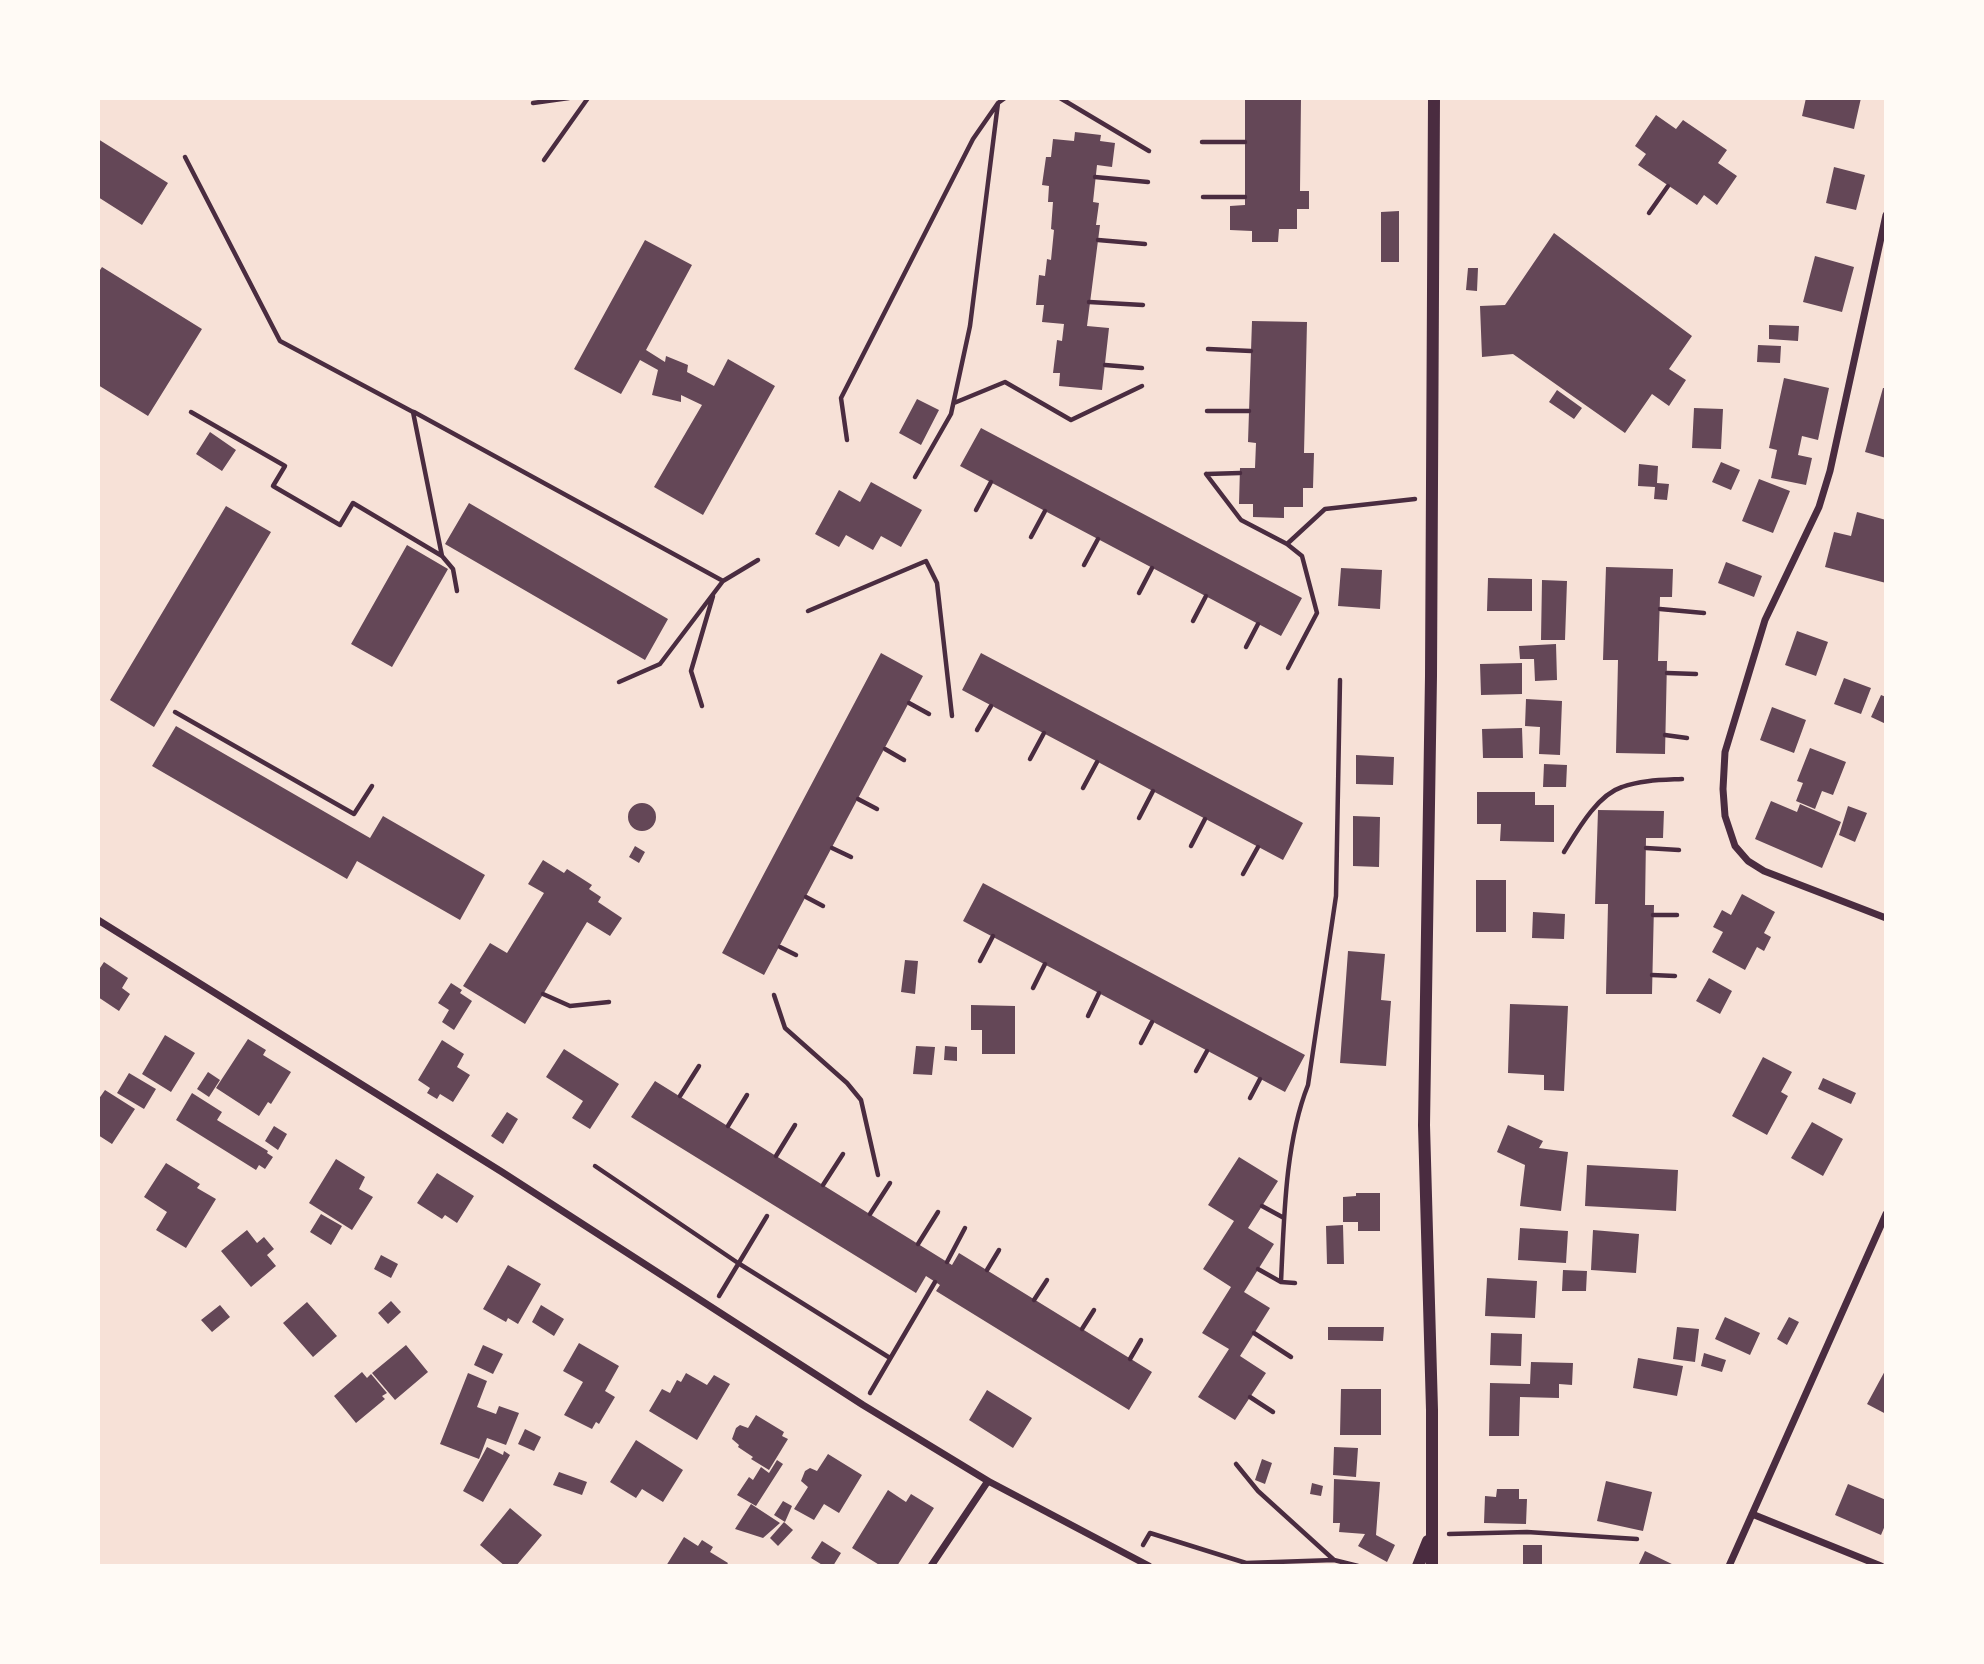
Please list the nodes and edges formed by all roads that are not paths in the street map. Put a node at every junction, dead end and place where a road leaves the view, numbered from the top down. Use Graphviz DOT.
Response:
graph roads {
  1 [pos="1434,98"];
  2 [pos="1886,215"];
  3 [pos="1886,918"];
  4 [pos="98,920"];
  5 [pos="1886,1214"];
  6 [pos="988,1480"];
  7 [pos="1752,1514"];
  8 [pos="1430,1535"];
  9 [pos="931,1566"];
  10 [pos="1149,1566"];
  11 [pos="1418,1566"];
  12 [pos="1432,1566"];
  13 [pos="1729,1566"];
  14 [pos="1881,1566"];
  1 -- 8 [label="street"];
  2 -- 3 [label="street"];
  4 -- 6 [label="street"];
  5 -- 7 [label="street"];
  6 -- 9 [label="street"];
  6 -- 10 [label="street"];
  7 -- 13 [label="street"];
  7 -- 14 [label="street"];
  8 -- 11 [label="street"];
  8 -- 12 [label="street"];
}
